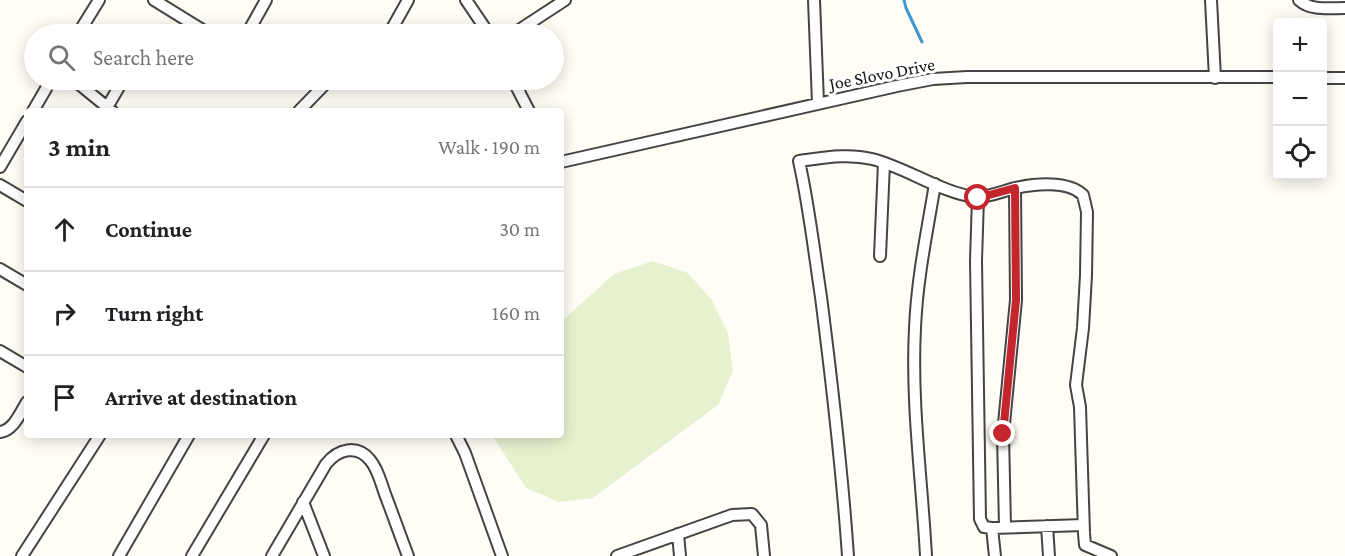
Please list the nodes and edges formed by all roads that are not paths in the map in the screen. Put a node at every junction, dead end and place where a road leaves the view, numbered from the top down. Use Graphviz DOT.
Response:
graph roads {
  1 [pos="99,0"];
  2 [pos="154,0"];
  3 [pos="266,0"];
  4 [pos="408,0"];
  5 [pos="466,0"];
  6 [pos="814,0"];
  7 [pos="1211,0"];
  8 [pos="1299,0"];
  9 [pos="558,2"];
  10 [pos="1345,8"];
  11 [pos="84,24"];
  12 [pos="193,24"];
  13 [pos="253,24"];
  14 [pos="395,24"];
  15 [pos="482,24"];
  16 [pos="527,24"];
  17 [pos="1273,77"];
  18 [pos="1215,78"];
  19 [pos="1327,78"];
  20 [pos="1345,78"];
  21 [pos="45,90"];
  22 [pos="85,90"];
  23 [pos="118,90"];
  24 [pos="319,90"];
  25 [pos="518,90"];
  26 [pos="818,104"];
  27 [pos="35,108"];
  28 [pos="106,108"];
  29 [pos="109,108"];
  30 [pos="302,108"];
  31 [pos="527,108"];
  32 [pos="24,125"];
  33 [pos="564,161"];
  34 [pos="884,163"];
  35 [pos="0,167"];
  36 [pos="935,184"];
  37 [pos="0,185"];
  38 [pos="1015,188"];
  39 [pos="978,198"];
  40 [pos="24,199"];
  41 [pos="880,256"];
  42 [pos="0,269"];
  43 [pos="24,283"];
  44 [pos="0,351"];
  45 [pos="24,364"];
  46 [pos="24,407"];
  47 [pos="0,432"];
  48 [pos="98,438"];
  49 [pos="187,438"];
  50 [pos="262,438"];
  51 [pos="458,438"];
  52 [pos="303,502"];
  53 [pos="1083,525"];
  54 [pos="1047,526"];
  55 [pos="1005,527"];
  56 [pos="992,528"];
  57 [pos="678,534"];
  58 [pos="1086,550"];
  59 [pos="22,556"];
  60 [pos="119,556"];
  61 [pos="192,556"];
  62 [pos="272,556"];
  63 [pos="324,556"];
  64 [pos="408,556"];
  65 [pos="502,556"];
  66 [pos="617,556"];
  67 [pos="680,556"];
  68 [pos="764,556"];
  69 [pos="848,556"];
  70 [pos="926,556"];
  71 [pos="995,556"];
  72 [pos="1050,556"];
  73 [pos="1111,556"];
  1 -- 11 [label="street"];
  2 -- 12 [label="street"];
  3 -- 13 [label="street"];
  4 -- 14 [label="street"];
  5 -- 15 [label="street"];
  6 -- 26 [label="street"];
  7 -- 18 [label="street"];
  8 -- 10 [label="street"];
  9 -- 16 [label="street"];
  17 -- 18 [label="street, Joe Slovo Drive"];
  18 -- 26 [label="street, Joe Slovo Drive"];
  19 -- 20 [label="street"];
  21 -- 27 [label="street"];
  22 -- 28 [label="street"];
  23 -- 29 [label="street"];
  24 -- 30 [label="street"];
  25 -- 31 [label="street"];
  26 -- 33 [label="street, Joe Slovo Drive"];
  32 -- 35 [label="street"];
  34 -- 36 [label="street"];
  34 -- 41 [label="street"];
  34 -- 69 [label="street"];
  36 -- 39 [label="street"];
  36 -- 70 [label="street"];
  37 -- 40 [label="street"];
  38 -- 39 [label="street"];
  38 -- 53 [label="street"];
  38 -- 55 [label="street"];
  39 -- 56 [label="street"];
  42 -- 43 [label="street"];
  44 -- 45 [label="street"];
  46 -- 47 [label="street"];
  48 -- 59 [label="street"];
  49 -- 60 [label="street"];
  50 -- 61 [label="street"];
  51 -- 65 [label="street"];
  52 -- 62 [label="street"];
  52 -- 63 [label="street"];
  52 -- 64 [label="street"];
  53 -- 54 [label="street"];
  53 -- 58 [label="street"];
  54 -- 55 [label="street"];
  54 -- 72 [label="street"];
  55 -- 56 [label="street"];
  56 -- 71 [label="street"];
  57 -- 66 [label="street"];
  57 -- 67 [label="street"];
  57 -- 68 [label="street"];
  58 -- 73 [label="street"];
}
